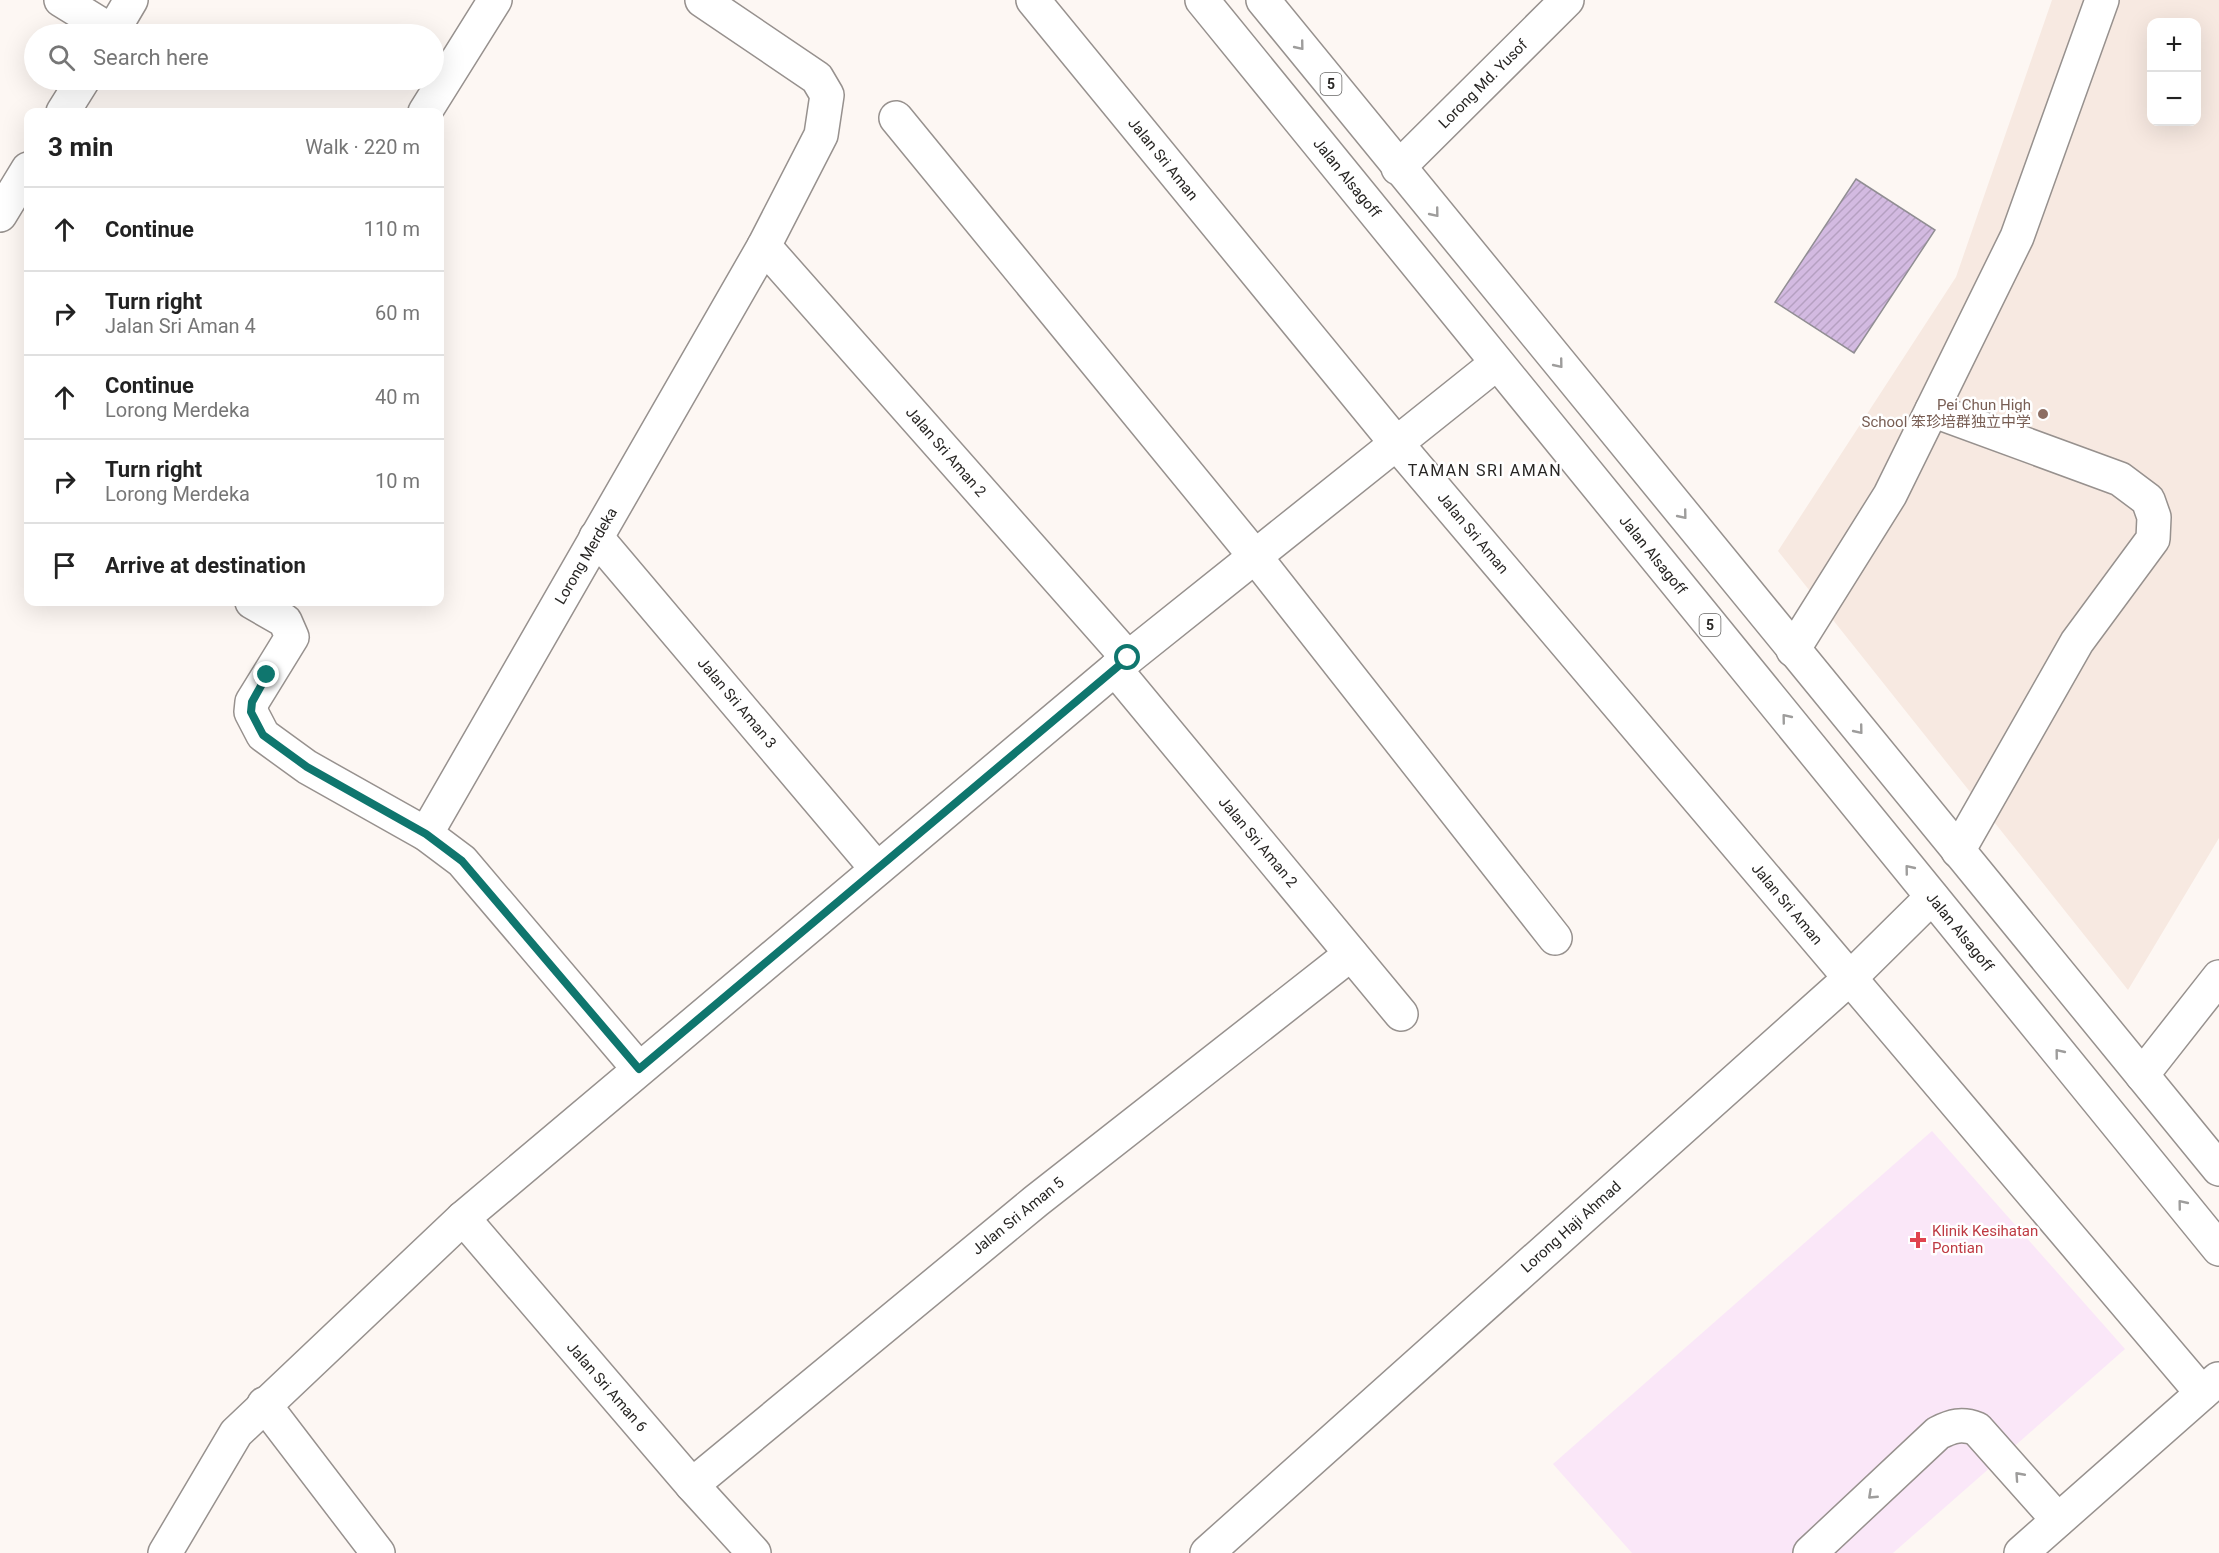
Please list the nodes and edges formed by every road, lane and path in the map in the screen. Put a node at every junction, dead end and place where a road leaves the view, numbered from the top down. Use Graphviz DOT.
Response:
graph roads {
  1 [pos="62,0"];
  2 [pos="131,0"];
  3 [pos="495,0"];
  4 [pos="1033,0"];
  5 [pos="1202,0"];
  6 [pos="1263,0"];
  7 [pos="1567,0"];
  8 [pos="2102,0"];
  9 [pos="707,2"];
  10 [pos="98,24"];
  11 [pos="117,24"];
  12 [pos="444,82"];
  13 [pos="77,90"];
  14 [pos="439,90"];
  15 [pos="66,108"];
  16 [pos="428,108"];
  17 [pos="896,118"];
  18 [pos="1398,168"];
  19 [pos="24,176"];
  20 [pos="0,215"];
  21 [pos="765,246"];
  22 [pos="1497,363"];
  23 [pos="1932,410"];
  24 [pos="1397,444"];
  25 [pos="596,537"];
  26 [pos="1254,555"];
  27 [pos="259,606"];
  28 [pos="1793,650"];
  29 [pos="1121,663"];
  30 [pos="426,834"];
  31 [pos="1958,851"];
  32 [pos="877,869"];
  33 [pos="1932,897"];
  34 [pos="1555,938"];
  35 [pos="1351,954"];
  36 [pos="2219,977"];
  37 [pos="1850,978"];
  38 [pos="1401,1014"];
  39 [pos="639,1069"];
  40 [pos="2142,1075"];
  41 [pos="2219,1169"];
  42 [pos="463,1218"];
  43 [pos="2219,1249"];
  44 [pos="2210,1385"];
  45 [pos="264,1404"];
  46 [pos="692,1485"];
  47 [pos="2058,1520"];
  48 [pos="165,1553"];
  49 [pos="378,1553"];
  50 [pos="754,1553"];
  51 [pos="1207,1553"];
  52 [pos="1810,1553"];
  53 [pos="2021,1553"];
  1 -- 10 [label="main road"];
  2 -- 11 [label="main road"];
  3 -- 12 [label="main road"];
  4 -- 24 [label="main road, Jalan Sri Aman"];
  5 -- 22 [label="main road, Jalan Alsagoff / 5"];
  6 -- 18 [label="main road, 5, one-way"];
  7 -- 18 [label="main road, Lorong Md. Yusof"];
  8 -- 23 [label="main road"];
  9 -- 21 [label="main road, Lorong Merdeka"];
  13 -- 15 [label="main road"];
  14 -- 16 [label="main road"];
  17 -- 26 [label="main road"];
  18 -- 28 [label="main road, 5, one-way"];
  19 -- 20 [label="main road"];
  21 -- 25 [label="main road, Lorong Merdeka"];
  21 -- 29 [label="main road, Jalan Sri Aman 2"];
  22 -- 24 [label="main road"];
  33 -- 22 [label="main road, Jalan Alsagoff / 5, one-way"];
  23 -- 28 [label="main road"];
  23 -- 31 [label="main road"];
  24 -- 26 [label="main road"];
  24 -- 37 [label="main road, Jalan Sri Aman"];
  25 -- 30 [label="main road, Lorong Merdeka"];
  25 -- 32 [label="main road, Jalan Sri Aman 3"];
  26 -- 29 [label="main road"];
  26 -- 34 [label="main road"];
  27 -- 30 [label="main road"];
  28 -- 31 [label="main road, 5, one-way"];
  29 -- 32 [label="main road"];
  29 -- 35 [label="main road, Jalan Sri Aman 2"];
  30 -- 39 [label="main road"];
  31 -- 40 [label="main road, 5"];
  32 -- 39 [label="main road"];
  33 -- 37 [label="main road, Lorong Haji Ahmad"];
  43 -- 33 [label="main road, Jalan Alsagoff / 5, one-way"];
  35 -- 38 [label="main road, Jalan Sri Aman 2"];
  35 -- 46 [label="main road, Jalan Sri Aman 5"];
  36 -- 40 [label="main road"];
  37 -- 44 [label="main road, Jalan Sri Aman"];
  37 -- 51 [label="main road, Lorong Haji Ahmad"];
  39 -- 42 [label="main road"];
  40 -- 41 [label="main road, 5"];
  42 -- 45 [label="main road"];
  42 -- 46 [label="main road, Jalan Sri Aman 6"];
  44 -- 47 [label="main road"];
  45 -- 48 [label="main road"];
  45 -- 49 [label="main road"];
  46 -- 50 [label="main road, Jalan Sri Aman 6"];
  47 -- 52 [label="main road, one-way"];
  47 -- 53 [label="main road"];
}
